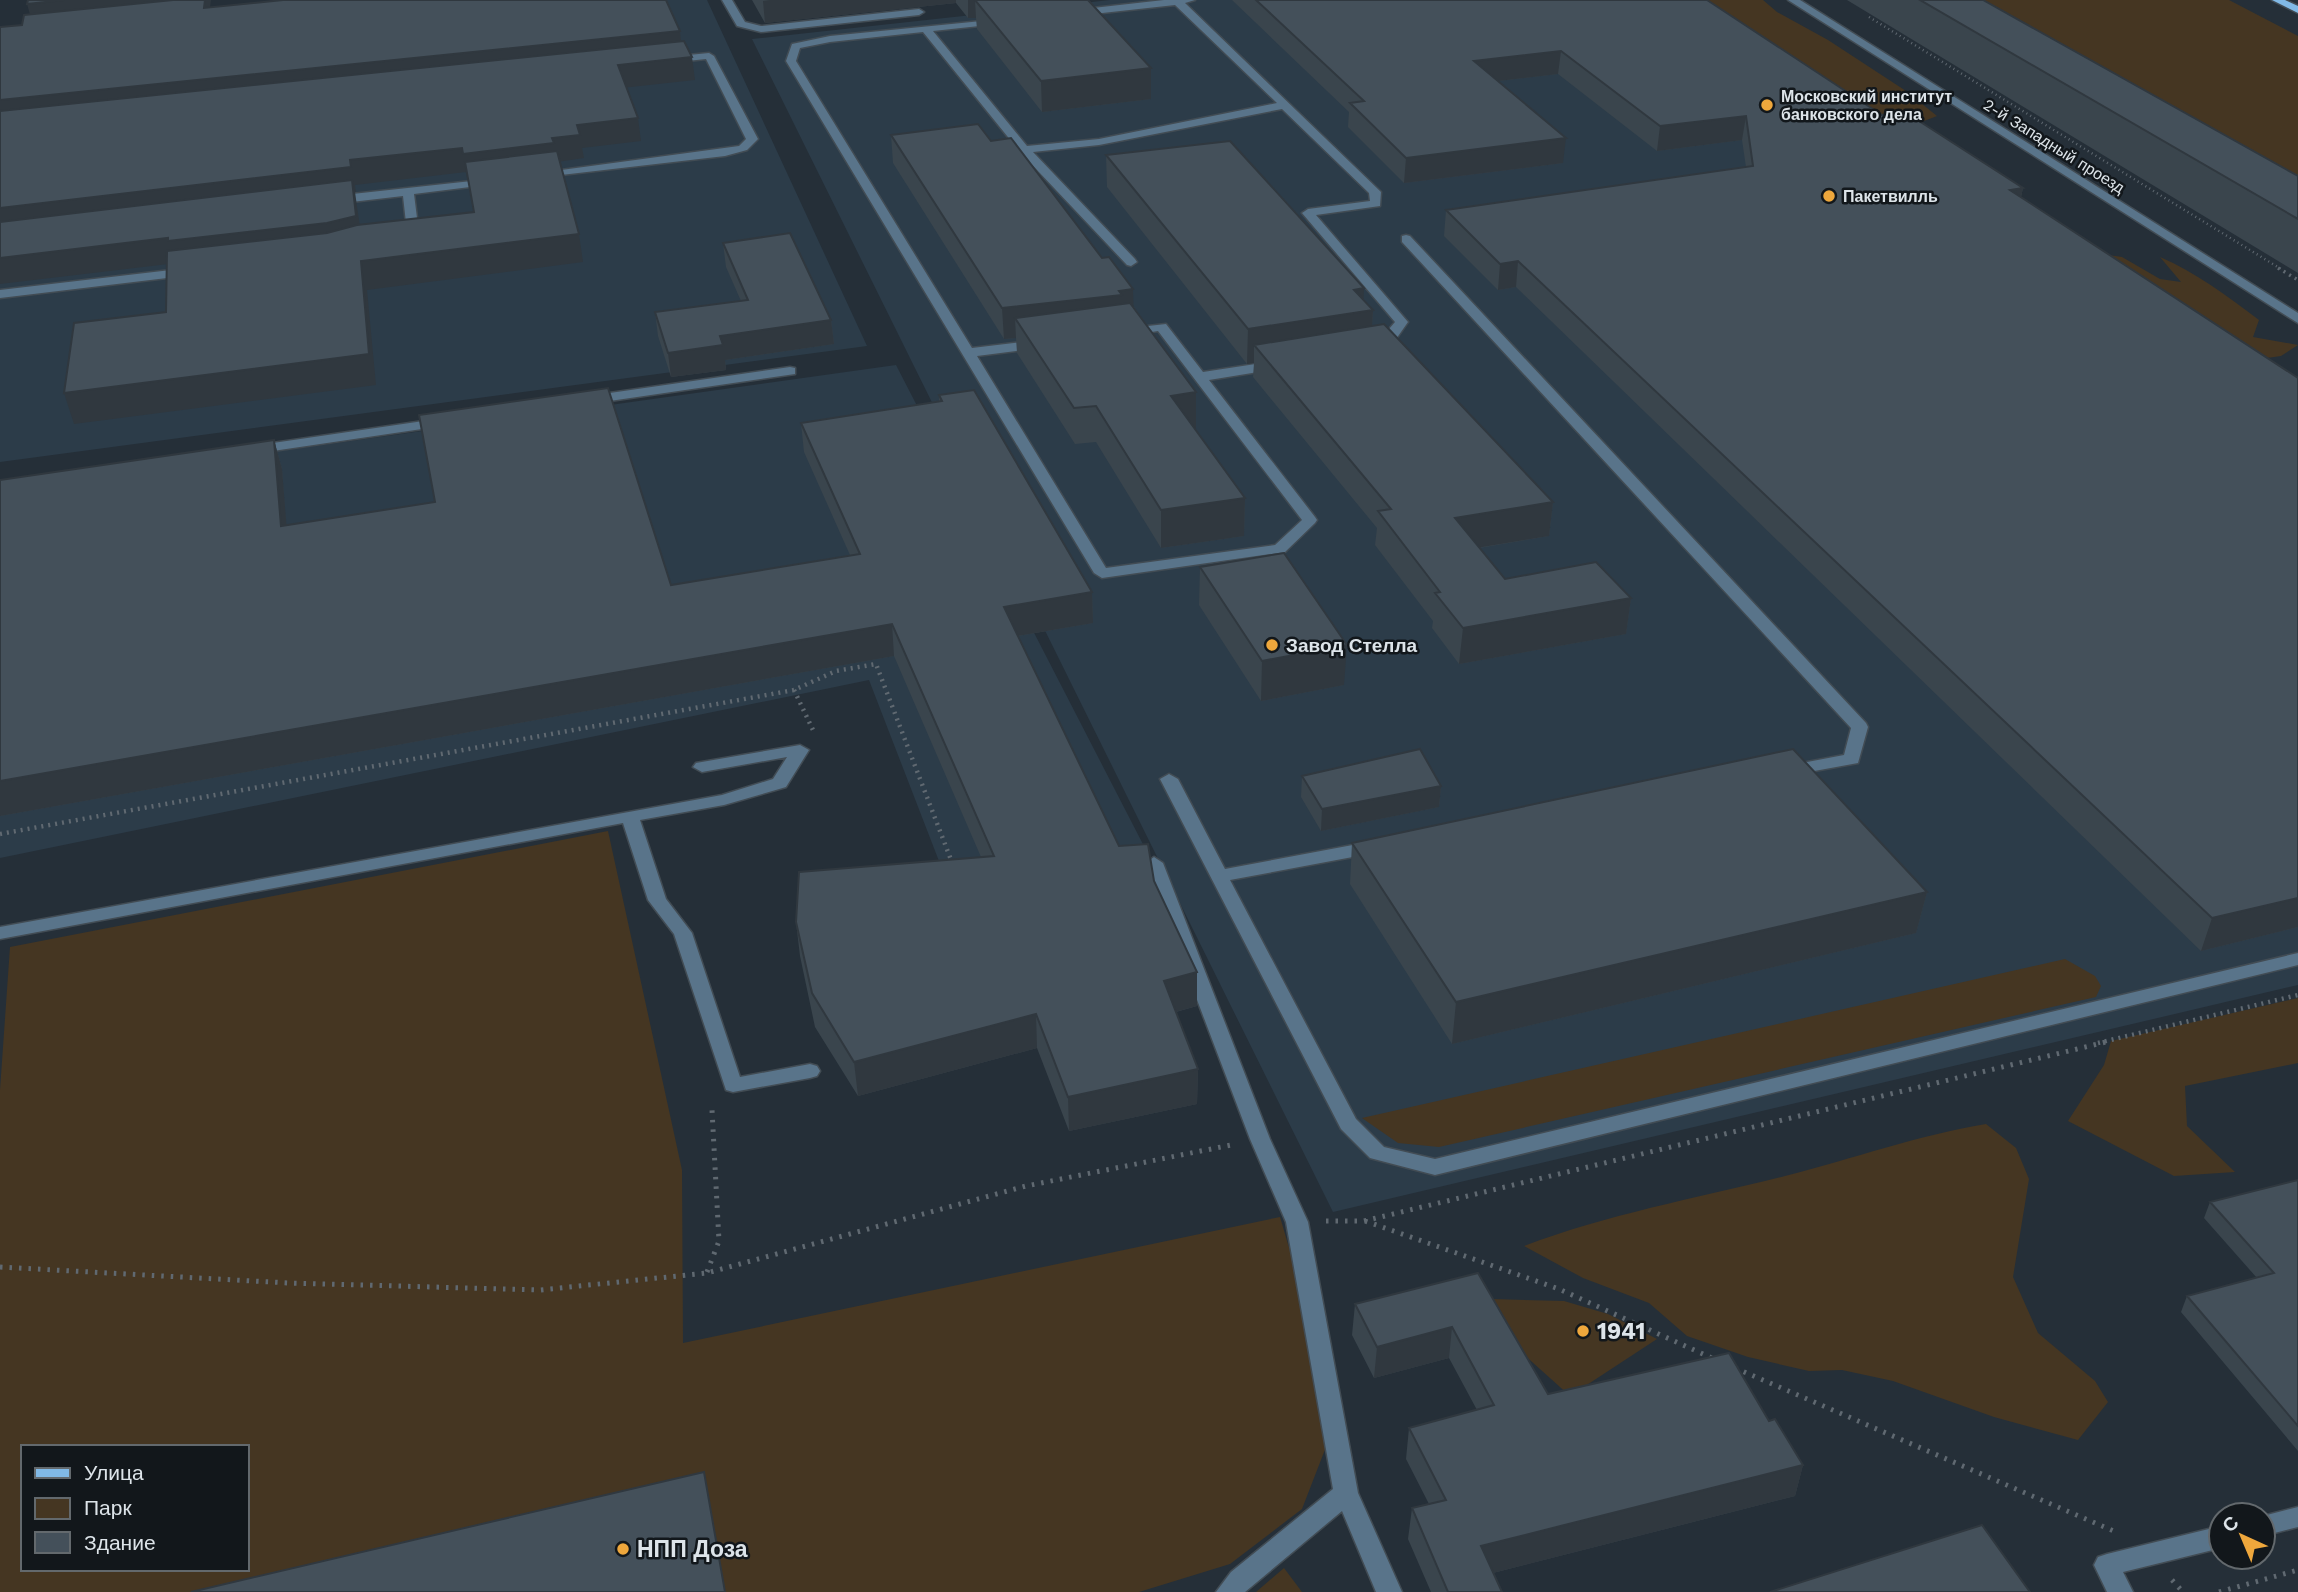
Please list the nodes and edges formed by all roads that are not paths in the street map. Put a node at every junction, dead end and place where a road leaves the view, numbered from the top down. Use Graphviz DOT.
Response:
graph roads {
  1 [pos="727,0"];
  2 [pos="1793,0"];
  3 [pos="2277,0"];
  4 [pos="1183,1"];
  5 [pos="2298,10"];
  6 [pos="919,12"];
  7 [pos="1058,14"];
  8 [pos="1006,20"];
  9 [pos="926,29"];
  10 [pos="654,62"];
  11 [pos="1285,105"];
  12 [pos="1024,150"];
  13 [pos="532,176"];
  14 [pos="504,180"];
  15 [pos="408,191"];
  16 [pos="326,201"];
  17 [pos="1406,239"];
  18 [pos="386,241"];
  19 [pos="1131,262"];
  20 [pos="208,270"];
  21 [pos="0,294"];
  22 [pos="2298,319"];
  23 [pos="1106,335"];
  24 [pos="1051,342"];
  25 [pos="1369,351"];
  26 [pos="967,353"];
  27 [pos="1292,363"];
  28 [pos="790,371"];
  29 [pos="1200,377"];
  30 [pos="572,403"];
  31 [pos="463,419"];
  32 [pos="232,454"];
  33 [pos="702,767"];
  34 [pos="1770,775"];
  35 [pos="1169,779"];
  36 [pos="631,816"];
  37 [pos="1384,845"];
  38 [pos="1154,863"];
  39 [pos="1219,876"];
  40 [pos="0,933"];
  41 [pos="2298,959"];
  42 [pos="810,1071"];
  43 [pos="1346,1493"];
  44 [pos="2298,1517"];
  45 [pos="2277,1522"];
  46 [pos="2207,1540"];
  47 [pos="1229,1592"];
  48 [pos="1389,1592"];
  49 [pos="2120,1592"];
  1 -- 6 [label="street"];
  2 -- 22 [label="street, 2-й Западный проезд"];
  3 -- 5 [label="main road"];
  4 -- 7 [label="street"];
  4 -- 11 [label="street"];
  8 -- 9 [label="street"];
  9 -- 12 [label="street"];
  9 -- 26 [label="street"];
  10 -- 13 [label="street"];
  11 -- 12 [label="street"];
  11 -- 25 [label="street"];
  12 -- 19 [label="street"];
  14 -- 15 [label="street"];
  15 -- 16 [label="street"];
  15 -- 18 [label="street"];
  17 -- 34 [label="street"];
  20 -- 21 [label="street"];
  23 -- 29 [label="street"];
  24 -- 26 [label="street"];
  26 -- 29 [label="street"];
  27 -- 29 [label="street"];
  28 -- 30 [label="street"];
  31 -- 32 [label="street"];
  33 -- 36 [label="street"];
  35 -- 39 [label="street"];
  36 -- 40 [label="street"];
  36 -- 42 [label="street"];
  37 -- 39 [label="street"];
  38 -- 43 [label="street"];
  39 -- 41 [label="street"];
  43 -- 47 [label="street"];
  43 -- 48 [label="street"];
  44 -- 45 [label="street"];
  46 -- 49 [label="street"];
}
